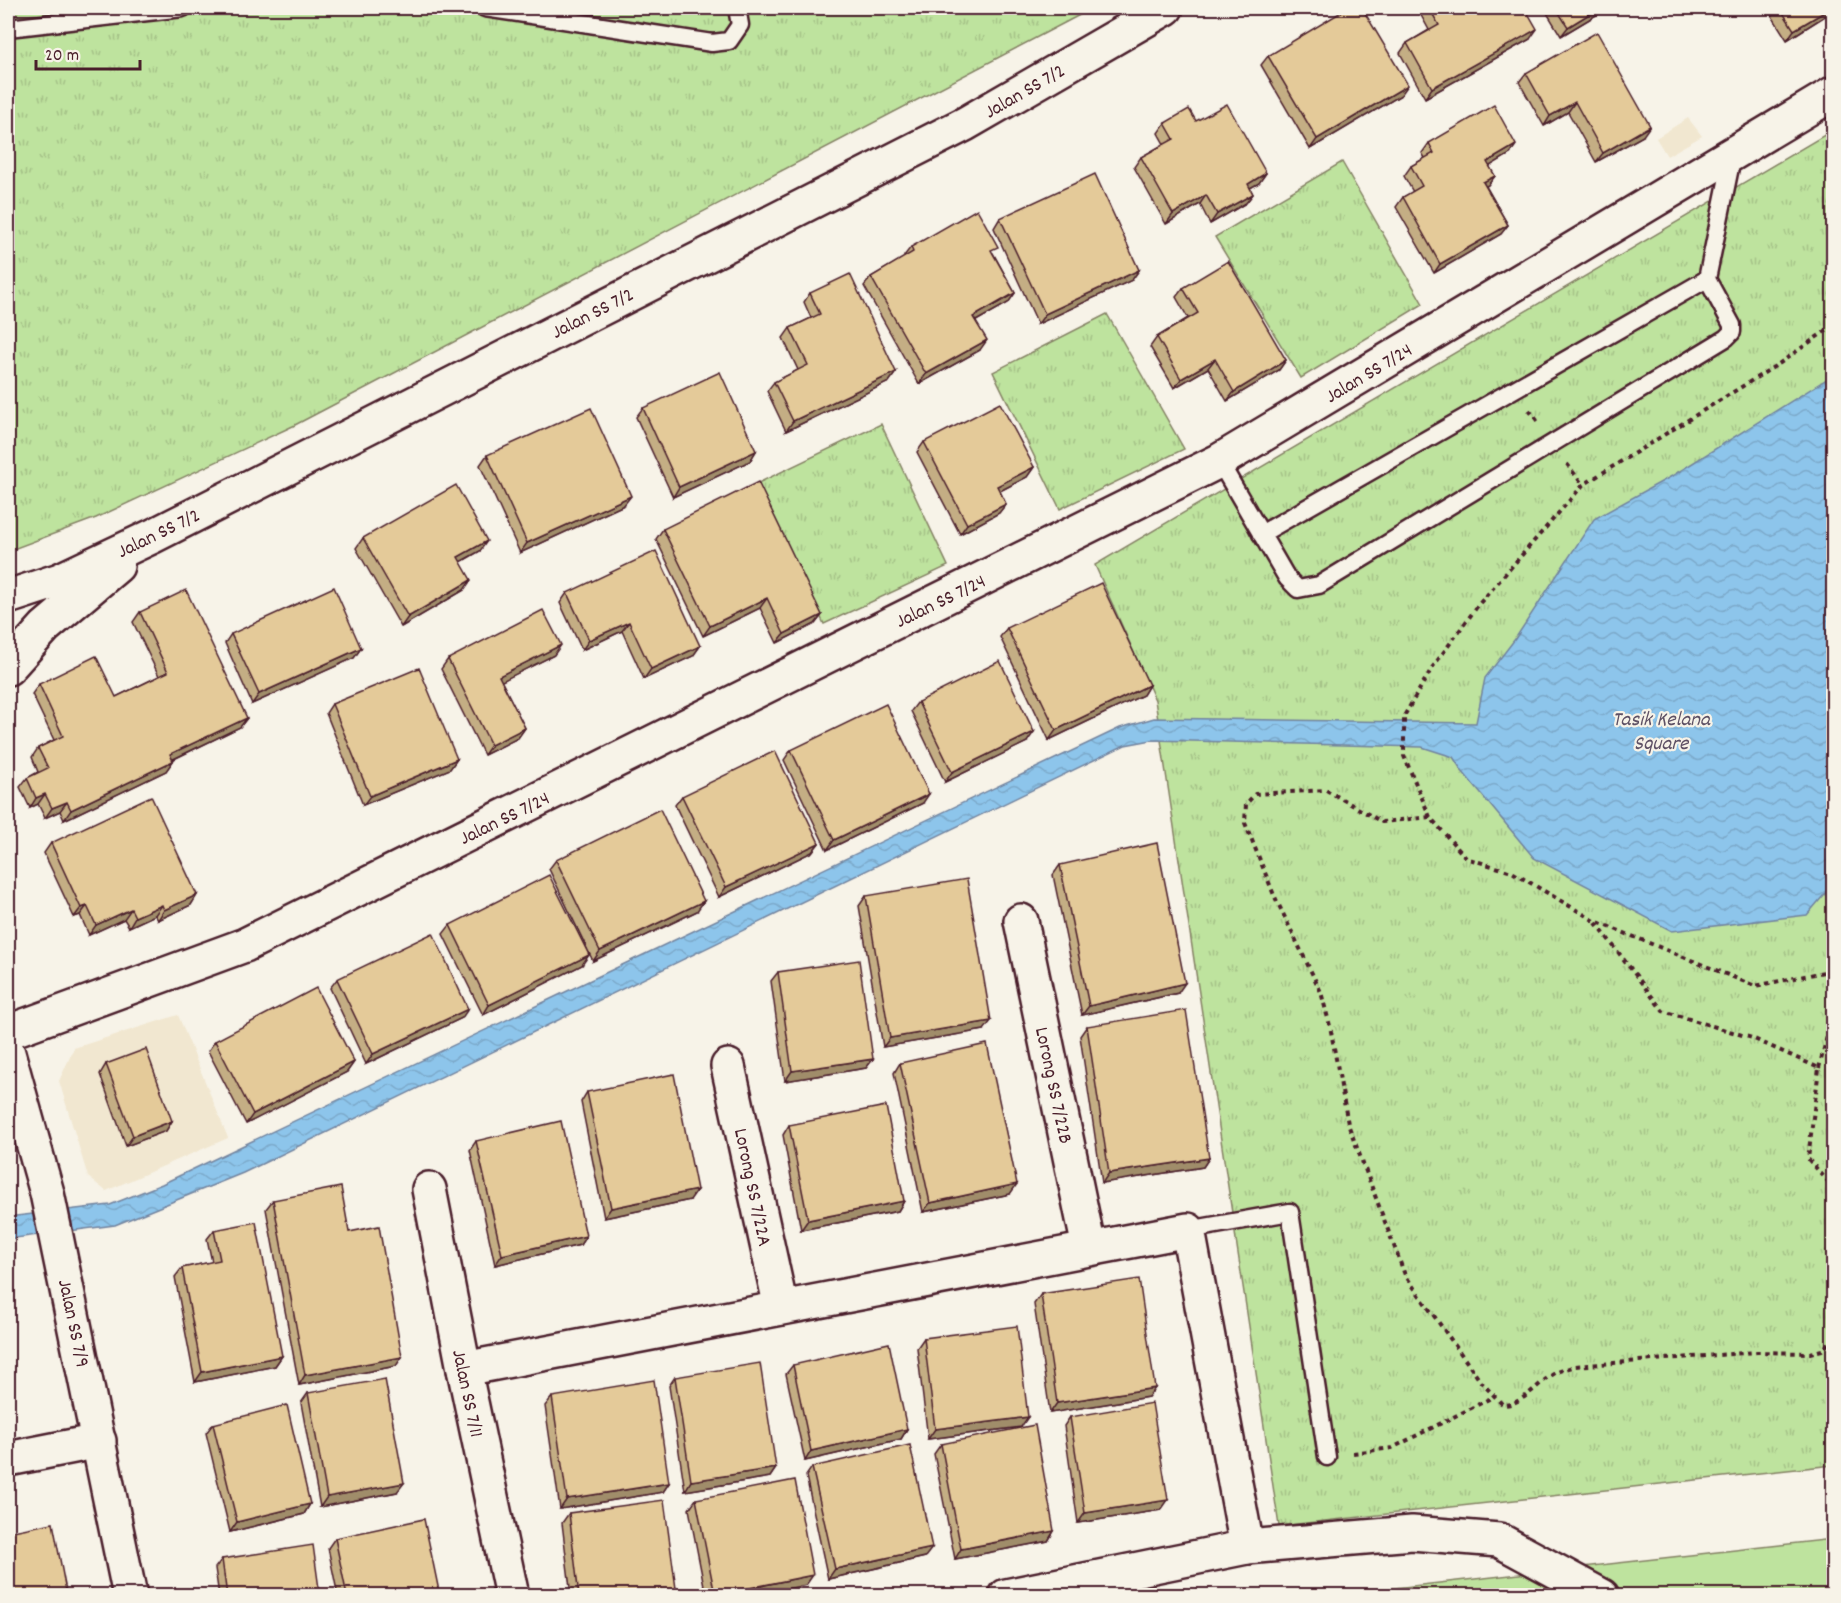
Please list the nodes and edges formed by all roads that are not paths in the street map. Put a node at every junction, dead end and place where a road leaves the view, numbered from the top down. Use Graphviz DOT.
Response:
graph roads {
  1 [pos="183,8"];
  2 [pos="485,8"];
  3 [pos="737,8"];
  4 [pos="1166,8"];
  5 [pos="8,28"];
  6 [pos="1833,93"];
  7 [pos="1733,152"];
  8 [pos="1707,279"];
  9 [pos="1219,461"];
  10 [pos="1261,534"];
  11 [pos="153,536"];
  12 [pos="8,597"];
  13 [pos="8,668"];
  14 [pos="1021,921"];
  15 [pos="8,1032"];
  16 [pos="8,1053"];
  17 [pos="728,1066"];
  18 [pos="429,1189"];
  19 [pos="1188,1230"];
  20 [pos="1089,1248"];
  21 [pos="781,1308"];
  22 [pos="464,1369"];
  23 [pos="99,1441"];
  24 [pos="1327,1457"];
  25 [pos="8,1460"];
  26 [pos="1247,1547"];
  27 [pos="130,1596"];
  28 [pos="512,1596"];
  29 [pos="1006,1596"];
  30 [pos="1602,1596"];
  1 -- 5 [label="lane"];
  2 -- 3 [label="lane"];
  4 -- 11 [label="street, Jalan SS 7/2"];
  6 -- 7 [label="street, Jalan SS 7/24"];
  7 -- 8 [label="lane"];
  7 -- 9 [label="street, Jalan SS 7/24"];
  8 -- 10 [label="lane"];
  8 -- 10 [label="lane"];
  9 -- 10 [label="lane"];
  9 -- 15 [label="street, Jalan SS 7/24"];
  11 -- 12 [label="street, Jalan SS 7/2"];
  11 -- 13 [label="street"];
  14 -- 20 [label="street, Lorong SS 7/22B"];
  16 -- 23 [label="street, Jalan SS 7/9"];
  17 -- 21 [label="street, Lorong SS 7/22A"];
  18 -- 22 [label="street, Jalan SS 7/11"];
  19 -- 20 [label="street"];
  19 -- 24 [label="lane"];
  19 -- 26 [label="street"];
  20 -- 21 [label="street"];
  21 -- 22 [label="street"];
  22 -- 28 [label="street, Jalan SS 7/11"];
  23 -- 25 [label="street"];
  23 -- 27 [label="street, Jalan SS 7/9"];
  26 -- 29 [label="street"];
  26 -- 30 [label="street"];
}
